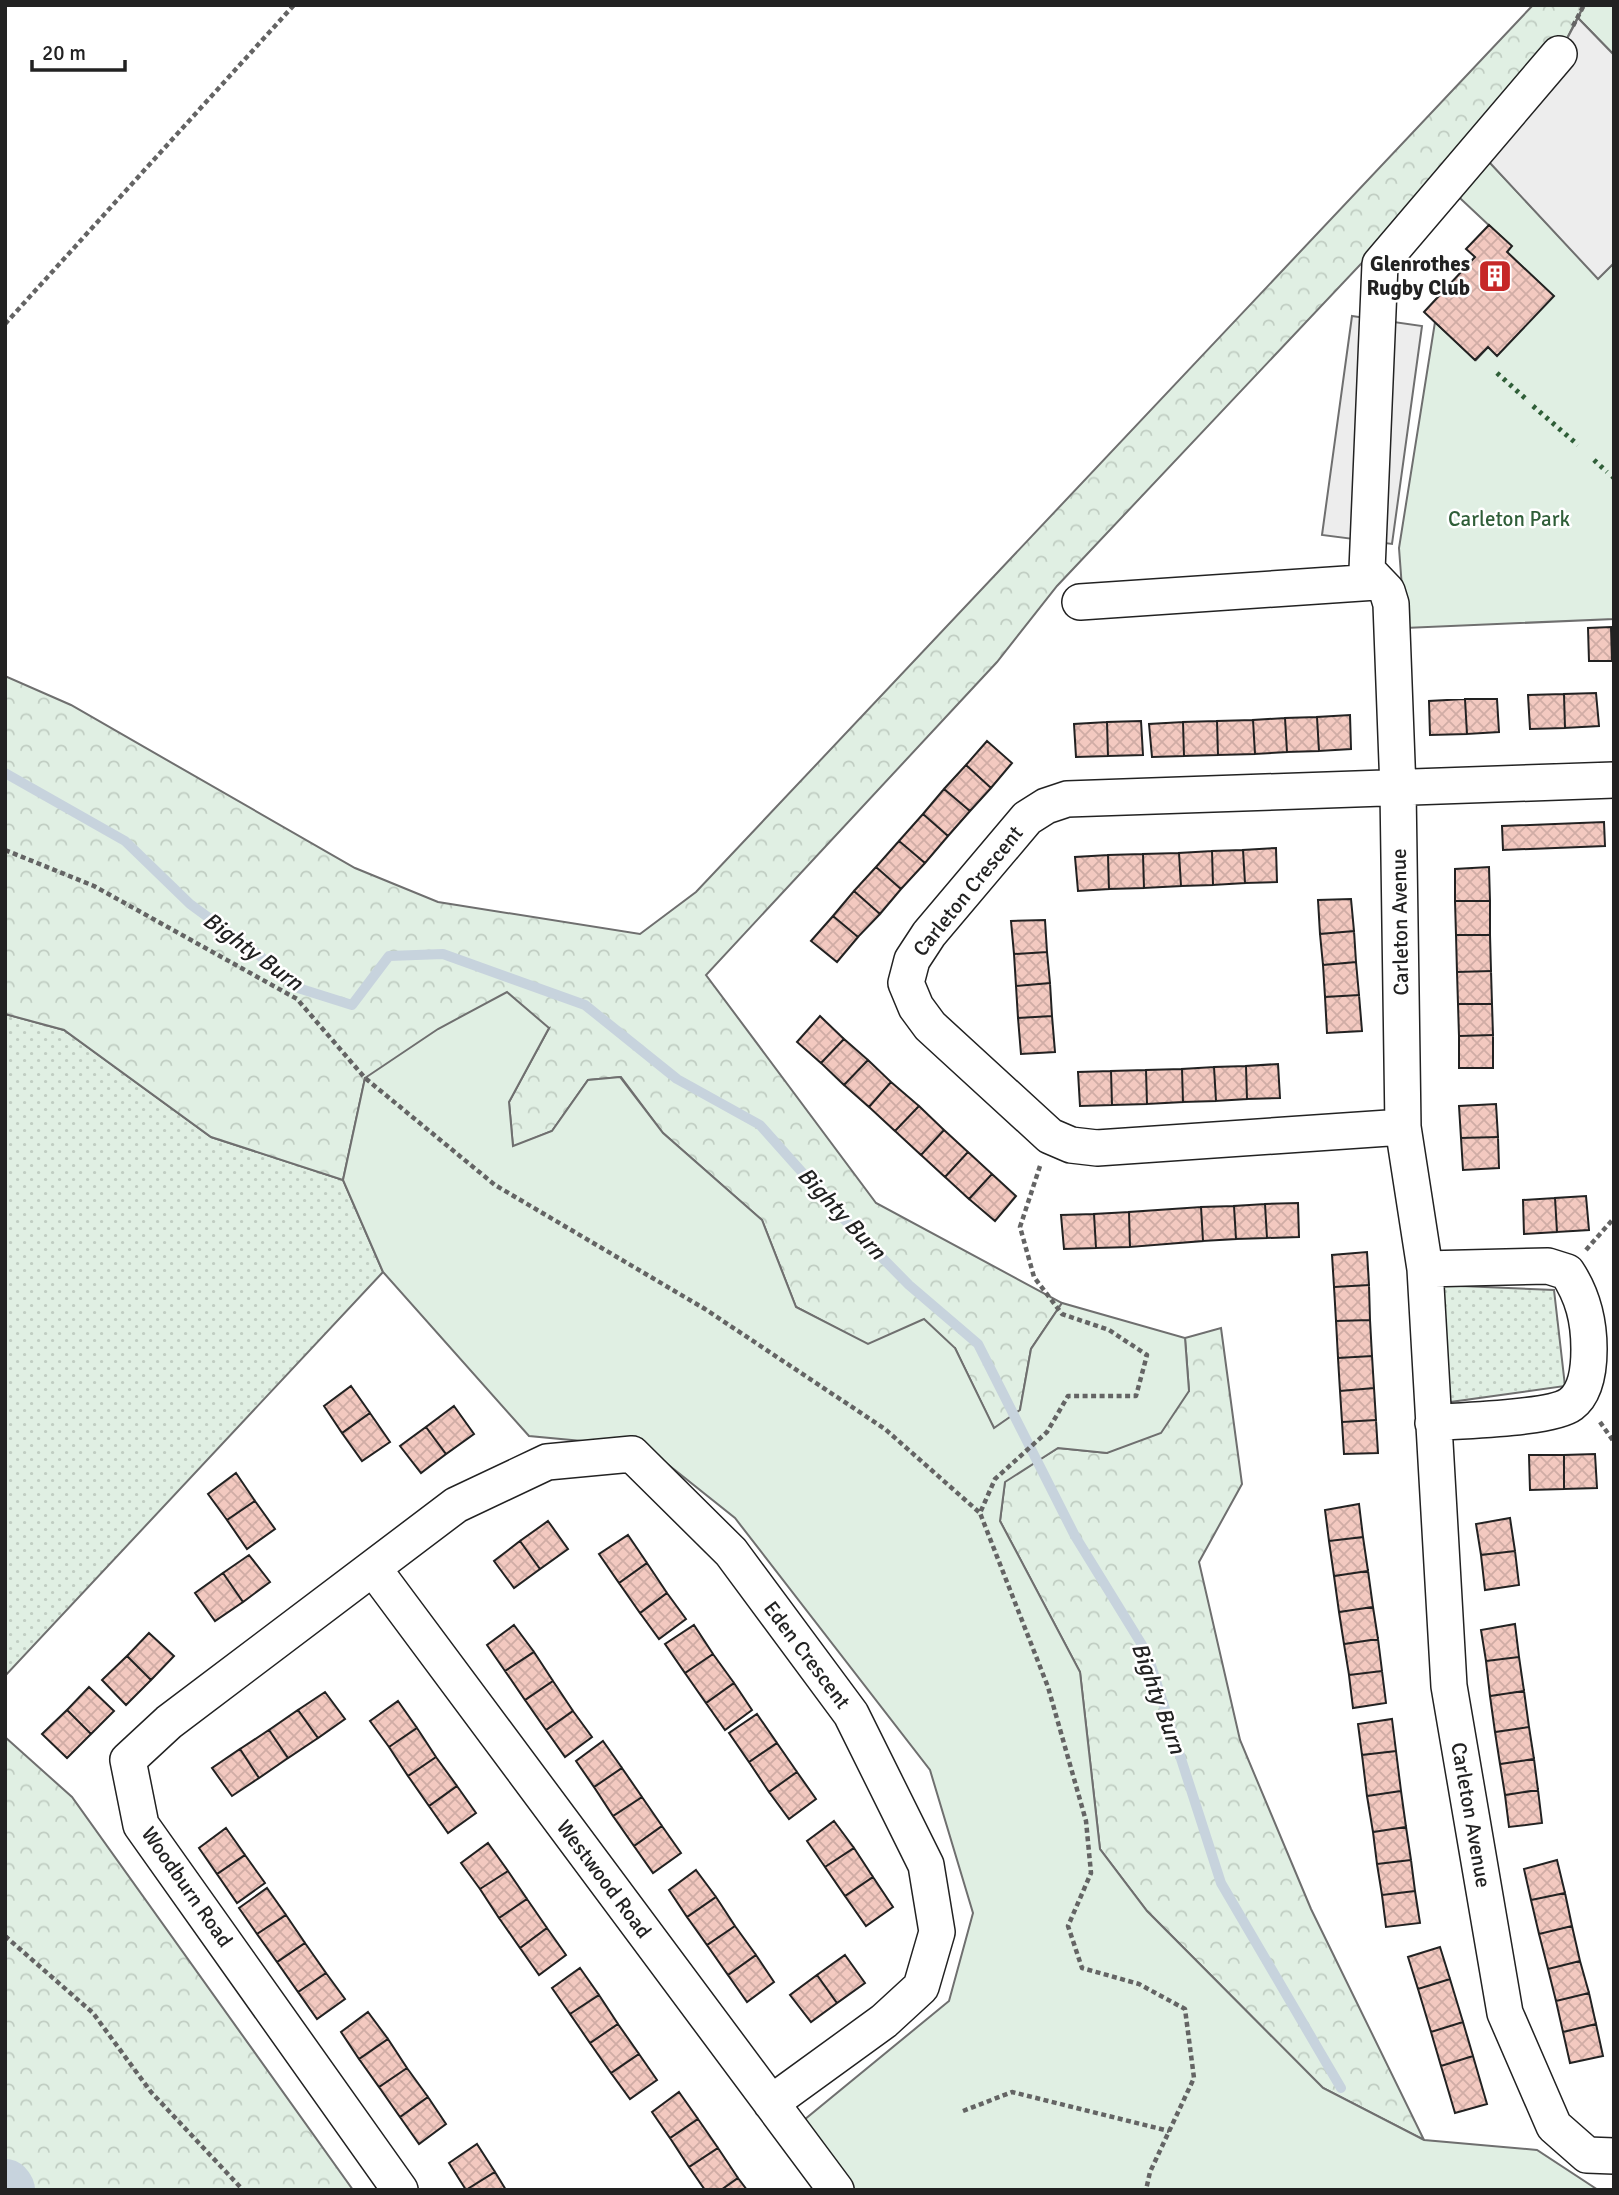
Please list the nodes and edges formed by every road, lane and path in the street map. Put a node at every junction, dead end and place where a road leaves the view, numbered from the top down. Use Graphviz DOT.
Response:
graph roads {
  1 [pos="293,5"];
  2 [pos="1559,54"];
  3 [pos="5,324"];
  4 [pos="1376,582"];
  5 [pos="1080,602"];
  6 [pos="1614,780"];
  7 [pos="1398,789"];
  8 [pos="5,850"];
  9 [pos="1403,1128"];
  10 [pos="1050,1136"];
  11 [pos="1614,1218"];
  12 [pos="1425,1269"];
  13 [pos="1567,1272"];
  14 [pos="1433,1423"];
  15 [pos="980,1513"];
  16 [pos="373,1568"];
  17 [pos="5,1936"];
  18 [pos="771,2104"];
  19 [pos="963,2111"];
  20 [pos="1169,2132"];
  21 [pos="1614,2156"];
  22 [pos="243,2190"];
  23 [pos="400,2190"];
  24 [pos="836,2190"];
  25 [pos="1146,2190"];
  1 -- 3 [label="path"];
  2 -- 4 [label="street, Carleton Avenue"];
  4 -- 5 [label="street"];
  4 -- 7 [label="street, Carleton Avenue"];
  6 -- 7 [label="street"];
  7 -- 9 [label="street, Carleton Avenue"];
  7 -- 10 [label="street, Carleton Crescent"];
  8 -- 15 [label="path"];
  9 -- 10 [label="street, Carleton Crescent"];
  9 -- 12 [label="street, Carleton Avenue"];
  10 -- 15 [label="path"];
  11 -- 13 [label="path"];
  12 -- 13 [label="street"];
  12 -- 14 [label="street, Carleton Avenue"];
  13 -- 14 [label="street"];
  14 -- 21 [label="street, Carleton Avenue"];
  15 -- 20 [label="path"];
  16 -- 18 [label="street, Westwood Road"];
  16 -- 18 [label="street, Eden Crescent"];
  16 -- 23 [label="street, Woodburn Road"];
  17 -- 22 [label="path"];
  18 -- 24 [label="street, Westwood Road"];
  19 -- 20 [label="path"];
  20 -- 25 [label="path"];
}
